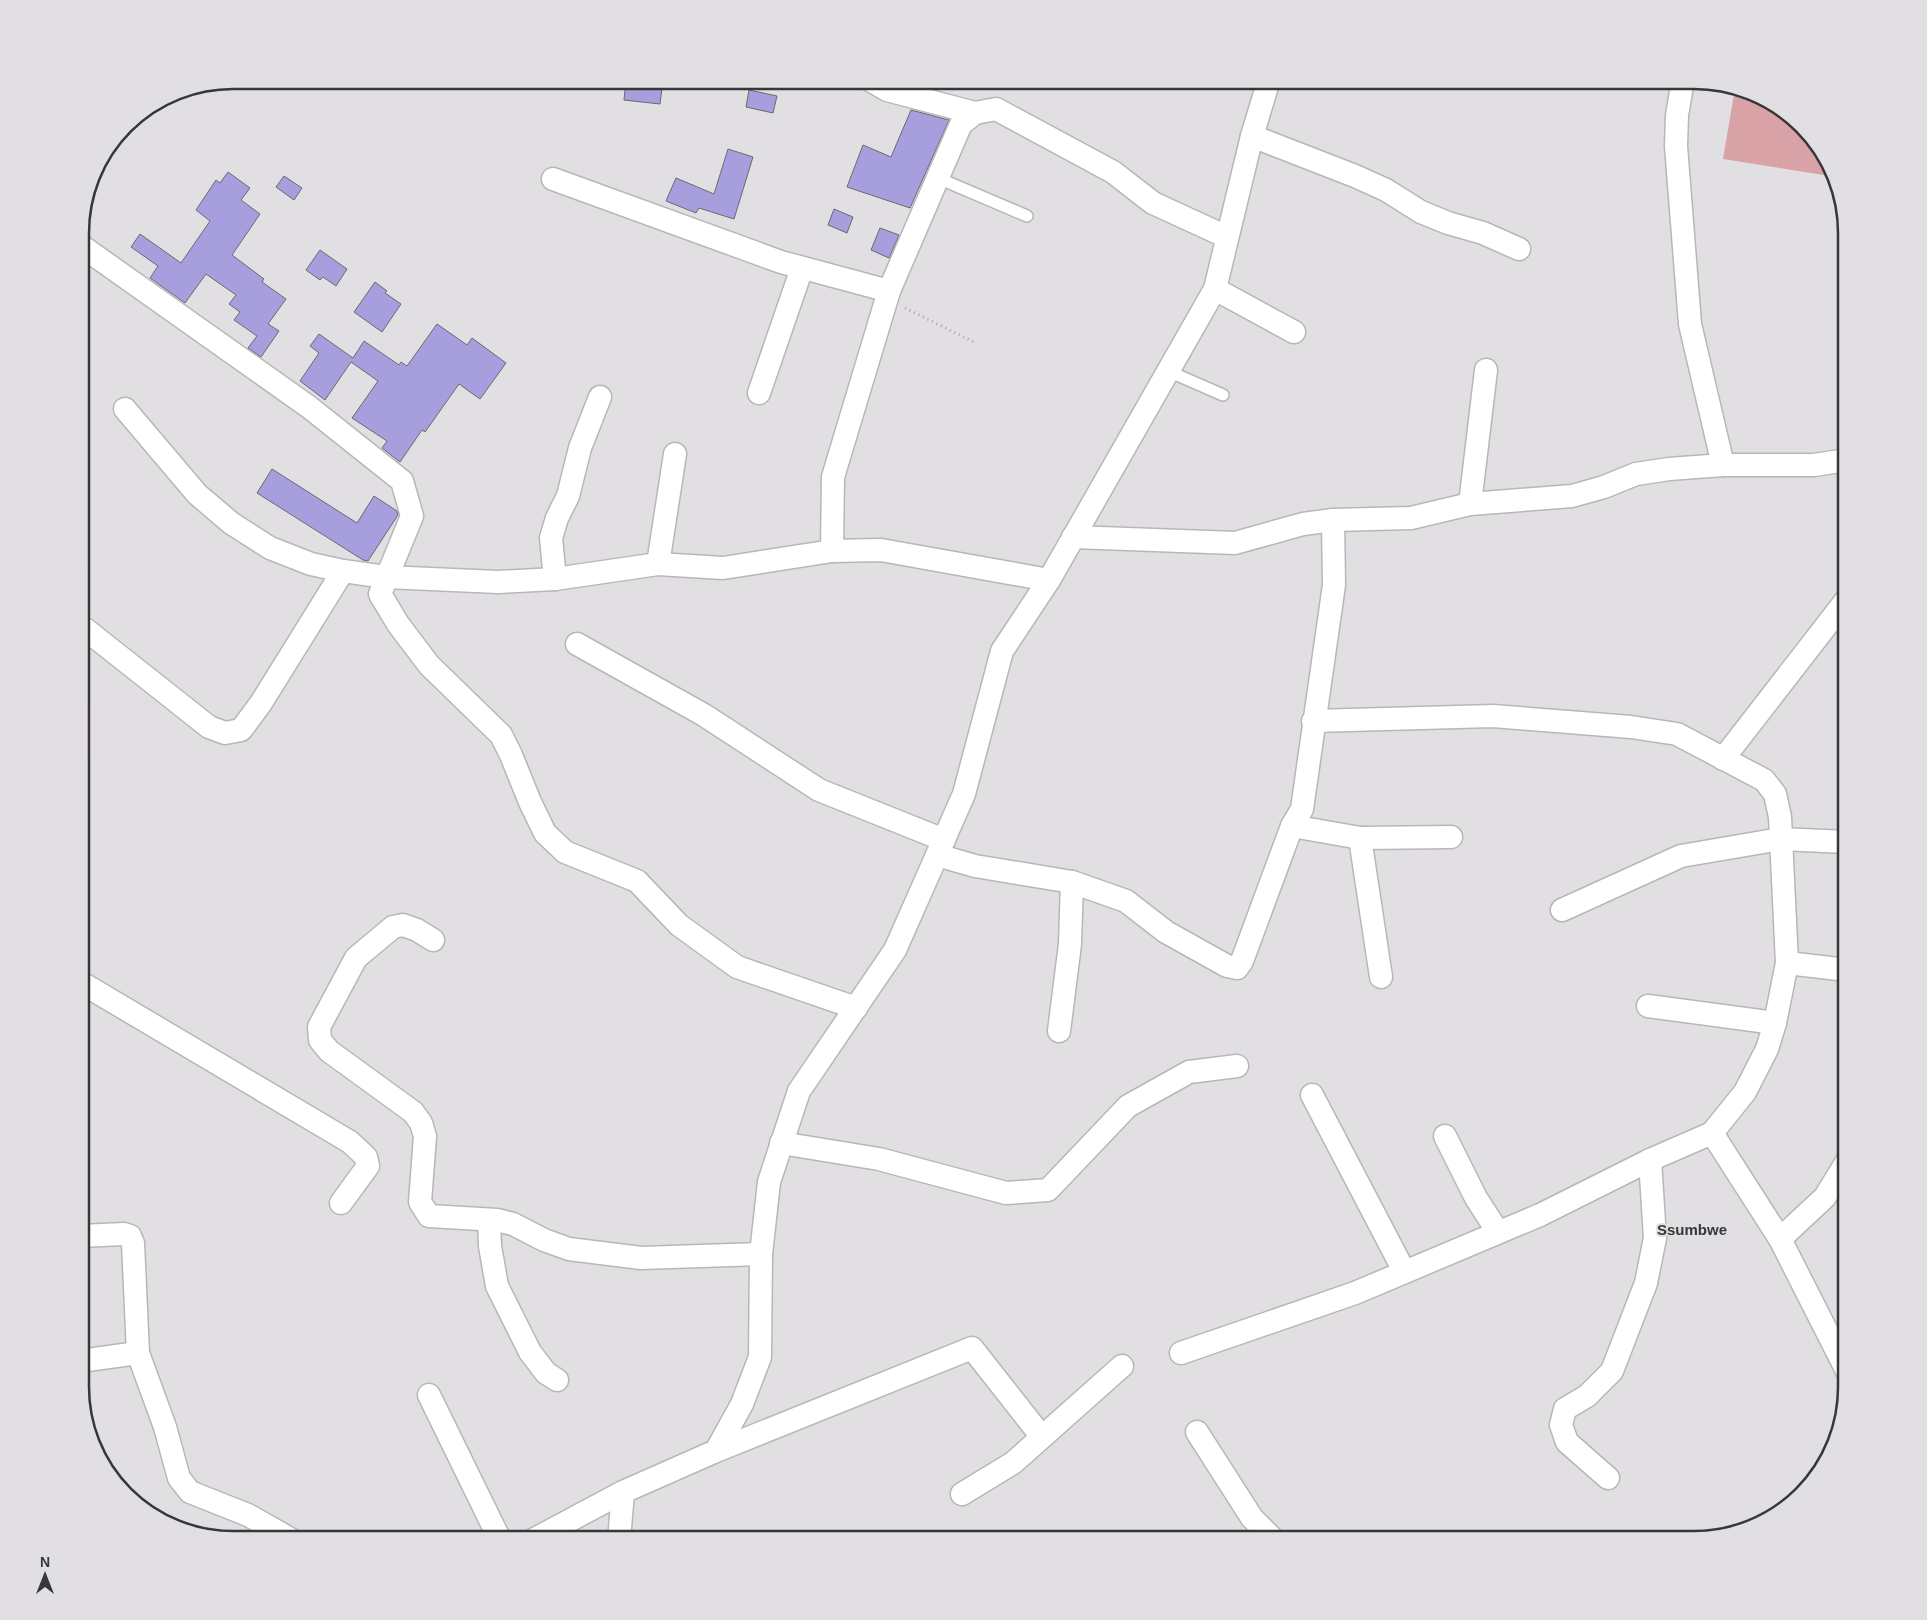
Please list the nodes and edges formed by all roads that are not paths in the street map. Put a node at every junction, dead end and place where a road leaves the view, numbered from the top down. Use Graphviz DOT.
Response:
graph roads {
  1 [pos="885,89"];
  2 [pos="1266,89"];
  3 [pos="1682,89"];
  4 [pos="975,113"];
  5 [pos="1252,136"];
  6 [pos="938,178"];
  7 [pos="553,179"];
  8 [pos="1027,216"];
  9 [pos="1228,236"];
  10 [pos="1519,249"];
  11 [pos="89,251"];
  12 [pos="802,268"];
  13 [pos="1215,289"];
  14 [pos="887,295"];
  15 [pos="1294,332"];
  16 [pos="1486,370"];
  17 [pos="1168,371"];
  18 [pos="759,393"];
  19 [pos="1223,395"];
  20 [pos="600,397"];
  21 [pos="125,409"];
  22 [pos="675,454"];
  23 [pos="1838,461"];
  24 [pos="1723,465"];
  25 [pos="1470,504"];
  26 [pos="1333,520"];
  27 [pos="1073,538"];
  28 [pos="832,551"];
  29 [pos="658,564"];
  30 [pos="342,571"];
  31 [pos="386,577"];
  32 [pos="555,579"];
  33 [pos="1049,580"];
  34 [pos="1838,611"];
  35 [pos="89,632"];
  36 [pos="577,644"];
  37 [pos="1313,721"];
  38 [pos="1723,759"];
  39 [pos="1292,826"];
  40 [pos="1451,837"];
  41 [pos="1360,838"];
  42 [pos="1780,839"];
  43 [pos="1838,842"];
  44 [pos="941,848"];
  45 [pos="1072,882"];
  46 [pos="1562,910"];
  47 [pos="433,940"];
  48 [pos="1787,963"];
  49 [pos="1838,969"];
  50 [pos="1382,978"];
  51 [pos="89,987"];
  52 [pos="1648,1006"];
  53 [pos="856,1008"];
  54 [pos="1776,1023"];
  55 [pos="1059,1031"];
  56 [pos="1236,1066"];
  57 [pos="1312,1095"];
  58 [pos="1712,1133"];
  59 [pos="1445,1136"];
  60 [pos="781,1143"];
  61 [pos="1650,1160"];
  62 [pos="1838,1176"];
  63 [pos="341,1203"];
  64 [pos="489,1220"];
  65 [pos="1498,1232"];
  66 [pos="89,1236"];
  67 [pos="1780,1239"];
  68 [pos="761,1254"];
  69 [pos="1404,1271"];
  70 [pos="138,1353"];
  71 [pos="1181,1353"];
  72 [pos="1838,1353"];
  73 [pos="89,1360"];
  74 [pos="1122,1366"];
  75 [pos="557,1380"];
  76 [pos="430,1396"];
  77 [pos="1197,1432"];
  78 [pos="1042,1437"];
  79 [pos="716,1451"];
  80 [pos="1608,1478"];
  81 [pos="623,1492"];
  82 [pos="962,1494"];
  83 [pos="276,1531"];
  84 [pos="496,1531"];
  85 [pos="550,1531"];
  86 [pos="620,1531"];
  87 [pos="1265,1531"];
  1 -- 4 [label="street"];
  2 -- 5 [label="street"];
  3 -- 24 [label="street"];
  4 -- 6 [label="street"];
  4 -- 9 [label="street"];
  5 -- 9 [label="street"];
  5 -- 10 [label="street"];
  6 -- 8 [label="lane"];
  6 -- 14 [label="street"];
  7 -- 12 [label="street"];
  9 -- 13 [label="street"];
  11 -- 31 [label="street"];
  12 -- 14 [label="street"];
  12 -- 18 [label="street"];
  13 -- 15 [label="street"];
  13 -- 17 [label="street"];
  14 -- 28 [label="street"];
  16 -- 25 [label="street"];
  17 -- 19 [label="lane"];
  17 -- 27 [label="street"];
  20 -- 32 [label="street"];
  21 -- 30 [label="street"];
  22 -- 29 [label="street"];
  23 -- 24 [label="street"];
  24 -- 25 [label="street"];
  25 -- 26 [label="street"];
  26 -- 27 [label="street"];
  26 -- 37 [label="street"];
  27 -- 33 [label="street"];
  28 -- 29 [label="street"];
  28 -- 33 [label="street"];
  29 -- 32 [label="street"];
  30 -- 31 [label="street"];
  30 -- 35 [label="street"];
  31 -- 32 [label="street"];
  31 -- 53 [label="street"];
  33 -- 44 [label="street"];
  34 -- 38 [label="street"];
  36 -- 44 [label="street"];
  37 -- 38 [label="street"];
  37 -- 39 [label="street"];
  38 -- 42 [label="street"];
  39 -- 41 [label="street"];
  39 -- 45 [label="street"];
  40 -- 41 [label="street"];
  41 -- 50 [label="street"];
  42 -- 43 [label="street"];
  42 -- 46 [label="street"];
  42 -- 48 [label="street"];
  44 -- 45 [label="street"];
  44 -- 53 [label="street"];
  45 -- 55 [label="street"];
  47 -- 64 [label="street"];
  48 -- 49 [label="street"];
  48 -- 54 [label="street"];
  51 -- 63 [label="street"];
  52 -- 54 [label="street"];
  53 -- 60 [label="street"];
  54 -- 58 [label="street"];
  56 -- 60 [label="street"];
  57 -- 69 [label="street"];
  58 -- 61 [label="street"];
  58 -- 67 [label="street"];
  59 -- 65 [label="street"];
  60 -- 68 [label="street"];
  61 -- 65 [label="street"];
  61 -- 80 [label="street"];
  62 -- 67 [label="street"];
  64 -- 68 [label="street"];
  64 -- 75 [label="street"];
  65 -- 69 [label="street"];
  66 -- 70 [label="street"];
  67 -- 72 [label="street"];
  68 -- 79 [label="street"];
  69 -- 71 [label="street"];
  70 -- 73 [label="street"];
  70 -- 83 [label="street"];
  74 -- 78 [label="street"];
  76 -- 84 [label="street"];
  77 -- 87 [label="street"];
  78 -- 79 [label="street"];
  78 -- 82 [label="street"];
  79 -- 81 [label="street"];
  81 -- 85 [label="street"];
  81 -- 86 [label="street"];
}
